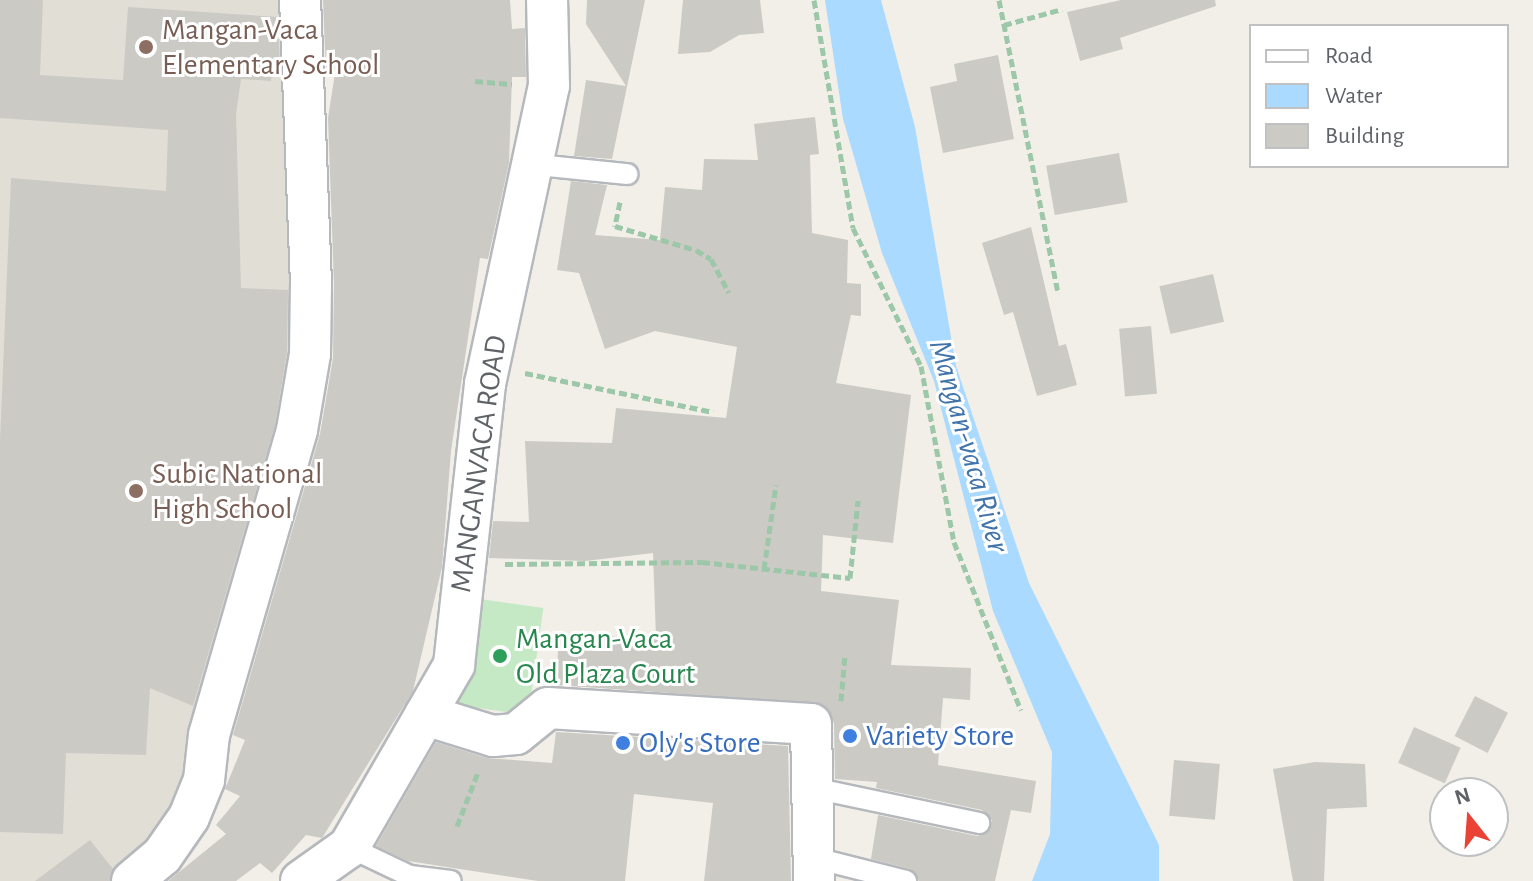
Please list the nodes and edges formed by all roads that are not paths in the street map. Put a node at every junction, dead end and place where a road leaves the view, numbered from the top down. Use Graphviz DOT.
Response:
graph roads {
  1 [pos="300,0"];
  2 [pos="547,0"];
  3 [pos="528,164"];
  4 [pos="627,174"];
  5 [pos="425,715"];
  6 [pos="813,788"];
  7 [pos="979,823"];
  8 [pos="349,847"];
  9 [pos="814,870"];
  10 [pos="132,881"];
  11 [pos="301,881"];
  12 [pos="451,881"];
  13 [pos="906,881"];
  1 -- 10 [label="street"];
  2 -- 3 [label="street, MANGANVACA ROAD"];
  3 -- 4 [label="lane"];
  3 -- 5 [label="street, MANGANVACA ROAD"];
  5 -- 6 [label="street"];
  5 -- 8 [label="street, MANGANVACA ROAD"];
  6 -- 7 [label="lane"];
  6 -- 9 [label="street"];
  8 -- 11 [label="street, MANGANVACA ROAD"];
  8 -- 12 [label="lane"];
  9 -- 13 [label="lane"];
}
